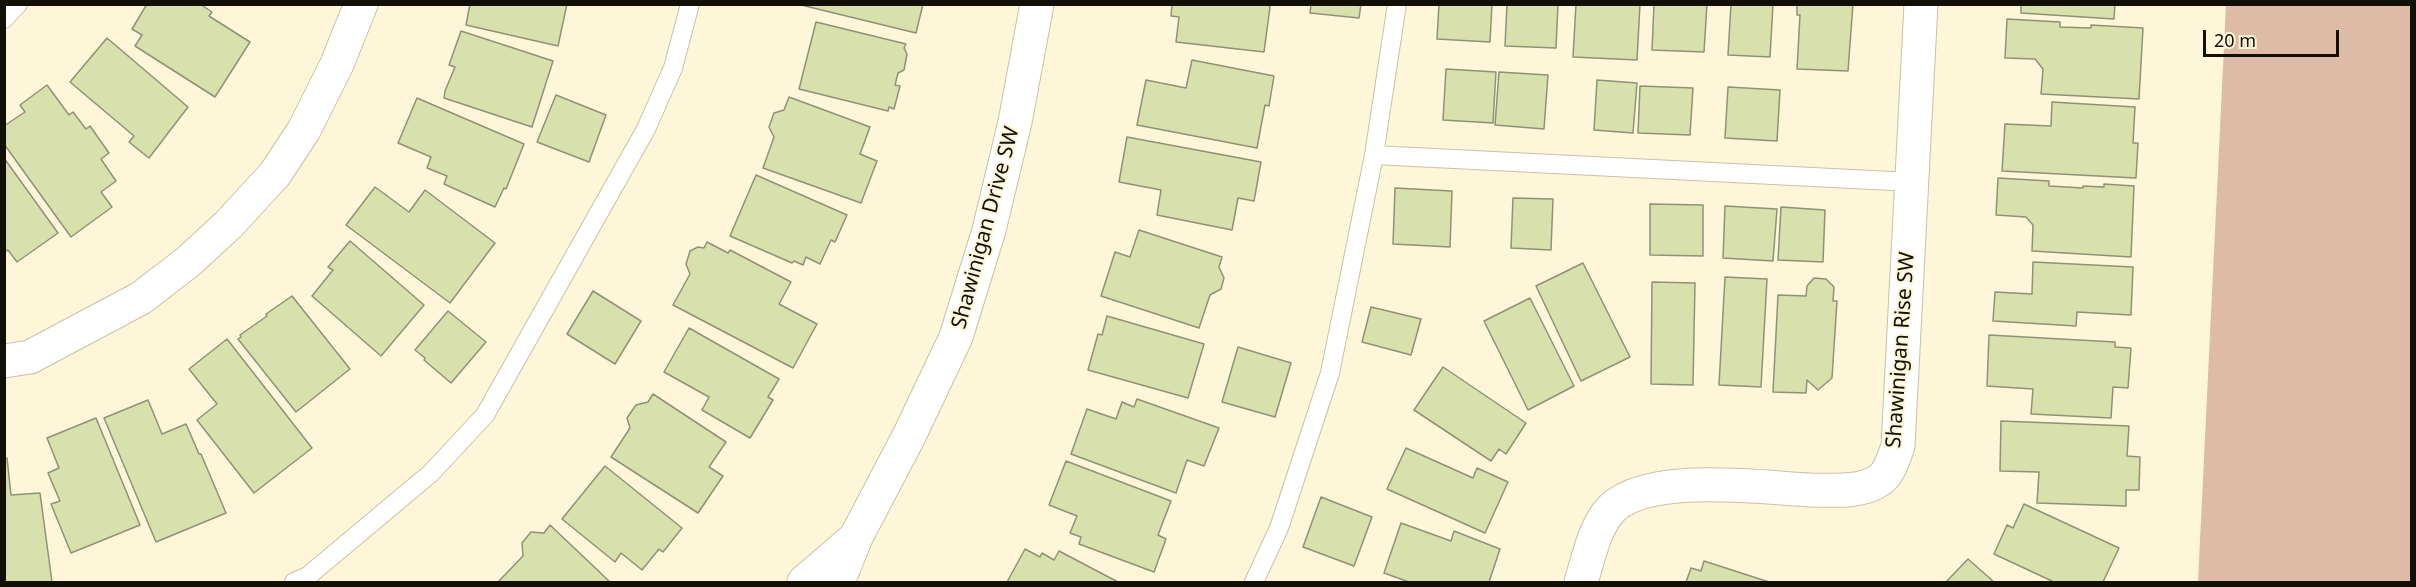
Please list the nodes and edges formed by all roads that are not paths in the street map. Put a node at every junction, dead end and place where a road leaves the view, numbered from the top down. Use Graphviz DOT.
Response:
graph roads {
  1 [pos="18,4"];
  2 [pos="361,4"];
  3 [pos="690,4"];
  4 [pos="1037,4"];
  5 [pos="1397,4"];
  6 [pos="1921,4"];
  7 [pos="4,19"];
  8 [pos="1374,155"];
  9 [pos="1912,182"];
  10 [pos="4,361"];
  11 [pos="856,537"];
  12 [pos="294,582"];
  13 [pos="804,582"];
  14 [pos="838,582"];
  15 [pos="1254,582"];
  16 [pos="1581,582"];
  1 -- 7 [label="lane"];
  2 -- 10 [label="street"];
  3 -- 12 [label="lane"];
  4 -- 11 [label="street, Shawinigan Drive SW"];
  5 -- 8 [label="lane"];
  6 -- 9 [label="street, Shawinigan Rise SW"];
  8 -- 9 [label="lane"];
  8 -- 15 [label="lane"];
  9 -- 16 [label="street, Shawinigan Rise SW"];
  11 -- 13 [label="street, Shawinigan Drive SW"];
  11 -- 14 [label="street, Shawinigan Drive SW"];
}
